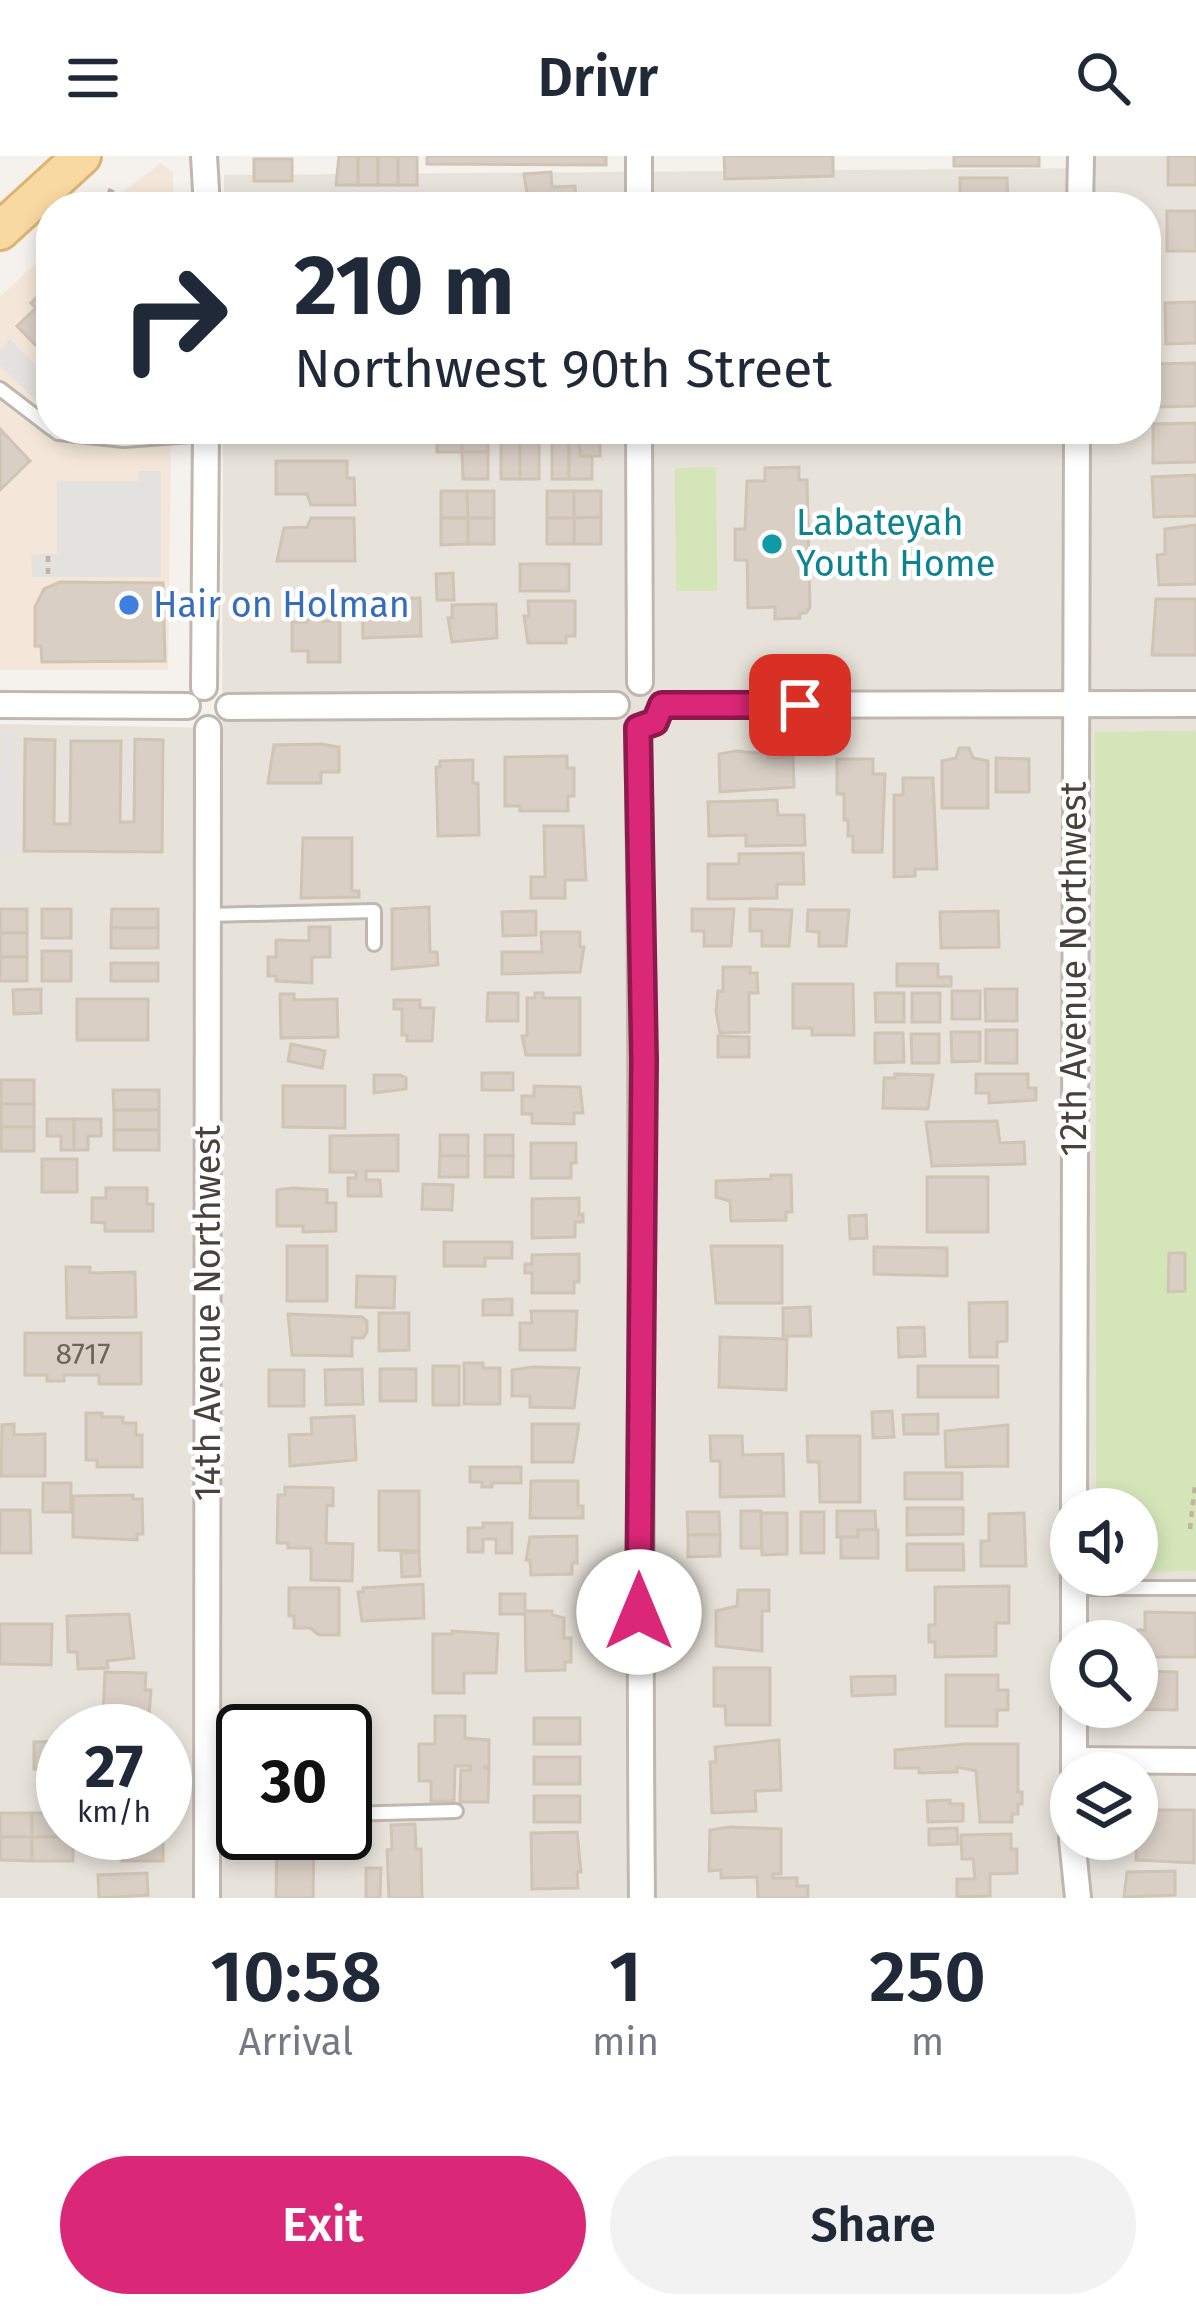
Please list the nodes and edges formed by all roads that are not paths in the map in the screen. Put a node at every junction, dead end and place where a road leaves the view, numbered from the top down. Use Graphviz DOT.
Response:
graph roads {
  1 [pos="82,156"];
  2 [pos="204,156"];
  3 [pos="639,156"];
  4 [pos="1081,156"];
  5 [pos="43,192"];
  6 [pos="206,192"];
  7 [pos="639,192"];
  8 [pos="1080,192"];
  9 [pos="36,198"];
  10 [pos="0,231"];
  11 [pos="0,389"];
  12 [pos="36,416"];
  13 [pos="205,444"];
  14 [pos="639,444"];
  15 [pos="1077,444"];
  16 [pos="640,682"];
  17 [pos="195,697"];
  18 [pos="1196,704"];
  19 [pos="0,705"];
  20 [pos="616,705"];
  21 [pos="662,705"];
  22 [pos="1074,705"];
  23 [pos="229,707"];
  24 [pos="638,728"];
  25 [pos="208,729"];
  26 [pos="208,915"];
  27 [pos="374,944"];
  28 [pos="1074,1488"];
  29 [pos="1158,1586"];
  30 [pos="1196,1588"];
  31 [pos="1196,1761"];
  32 [pos="1158,1763"];
  33 [pos="456,1811"];
  34 [pos="372,1813"];
  35 [pos="207,1817"];
  36 [pos="216,1817"];
  37 [pos="1074,1860"];
  38 [pos="207,1898"];
  39 [pos="642,1898"];
  40 [pos="1078,1898"];
  1 -- 5 [label="main road"];
  2 -- 6 [label="street"];
  3 -- 7 [label="street"];
  4 -- 8 [label="street"];
  9 -- 10 [label="main road"];
  11 -- 12 [label="lane"];
  13 -- 17 [label="street"];
  14 -- 16 [label="street"];
  15 -- 22 [label="street, 12th Avenue Northwest"];
  16 -- 20 [label="street"];
  16 -- 21 [label="street"];
  17 -- 19 [label="street"];
  17 -- 23 [label="street"];
  17 -- 25 [label="street"];
  18 -- 22 [label="street"];
  20 -- 23 [label="street"];
  20 -- 24 [label="street"];
  21 -- 22 [label="street"];
  21 -- 24 [label="street"];
  22 -- 28 [label="street, 12th Avenue Northwest"];
  23 -- 25 [label="street"];
  24 -- 39 [label="street"];
  25 -- 26 [label="street, 14th Avenue Northwest"];
  26 -- 27 [label="lane"];
  26 -- 35 [label="street, 14th Avenue Northwest"];
  29 -- 30 [label="lane"];
  31 -- 32 [label="street"];
  33 -- 34 [label="lane"];
  35 -- 36 [label="lane"];
  35 -- 38 [label="street, 14th Avenue Northwest"];
  37 -- 40 [label="street"];
}
